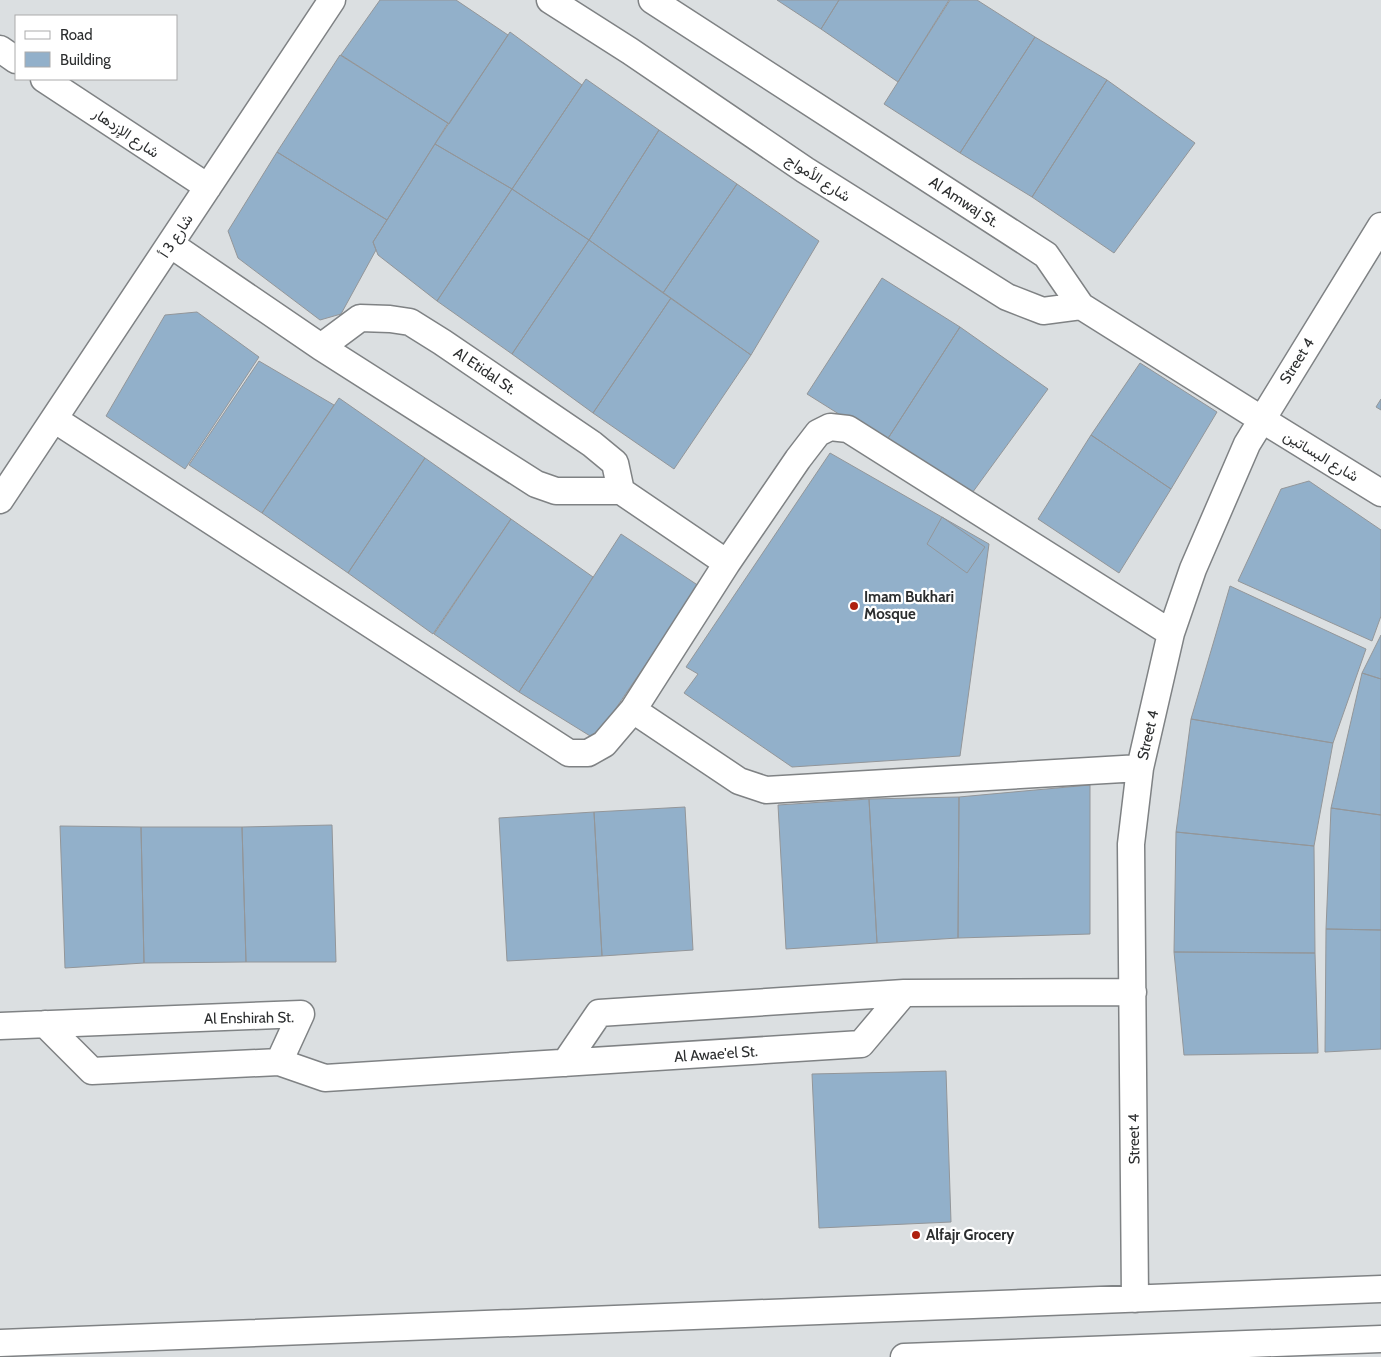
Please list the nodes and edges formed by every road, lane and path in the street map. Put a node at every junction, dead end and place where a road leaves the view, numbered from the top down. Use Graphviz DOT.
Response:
graph roads {
  1 [pos="332,0"];
  2 [pos="652,0"];
  3 [pos="565,4"];
  4 [pos="0,49"];
  5 [pos="15,59"];
  6 [pos="15,69"];
  7 [pos="0,75"];
  8 [pos="46,80"];
  9 [pos="208,187"];
  10 [pos="1381,226"];
  11 [pos="170,244"];
  12 [pos="1081,306"];
  13 [pos="321,347"];
  14 [pos="54,420"];
  15 [pos="1261,420"];
  16 [pos="621,491"];
  17 [pos="1381,493"];
  18 [pos="0,500"];
  19 [pos="727,563"];
  20 [pos="1172,633"];
  21 [pos="633,710"];
  22 [pos="1140,768"];
  23 [pos="1133,992"];
  24 [pos="904,993"];
  25 [pos="46,1024"];
  26 [pos="0,1026"];
  27 [pos="279,1062"];
  28 [pos="566,1063"];
  29 [pos="1381,1289"];
  30 [pos="1135,1299"];
  31 [pos="1381,1339"];
  32 [pos="0,1343"];
  33 [pos="904,1357"];
  1 -- 9 [label="street, شارع 3 أ"];
  2 -- 12 [label="street, Al Amwaj St."];
  3 -- 12 [label="street, شارع الأمواج"];
  4 -- 5 [label="street"];
  6 -- 7 [label="street"];
  8 -- 9 [label="street, شارع الإزدهار"];
  9 -- 11 [label="street, شارع 3 أ"];
  10 -- 15 [label="street, Street 4"];
  11 -- 13 [label="street"];
  11 -- 14 [label="street, شارع 3 أ"];
  12 -- 15 [label="street, Al Amwaj St."];
  13 -- 16 [label="street"];
  13 -- 16 [label="street, Al Etidal St."];
  14 -- 18 [label="street, شارع 3 أ"];
  14 -- 21 [label="street"];
  15 -- 17 [label="street, شارع البساتين"];
  15 -- 20 [label="street, Street 4"];
  16 -- 19 [label="street"];
  19 -- 20 [label="street"];
  19 -- 21 [label="street"];
  20 -- 22 [label="street, Street 4"];
  21 -- 22 [label="street"];
  22 -- 23 [label="street, Street 4"];
  23 -- 24 [label="street"];
  23 -- 30 [label="street, Street 4"];
  24 -- 28 [label="street, Al Awae'el St."];
  24 -- 28 [label="street"];
  25 -- 26 [label="street, Al Enshirah St."];
  25 -- 27 [label="street"];
  25 -- 27 [label="street, Al Enshirah St."];
  27 -- 28 [label="street, Al Awae'el St."];
  29 -- 30 [label="street"];
  30 -- 32 [label="street"];
  31 -- 33 [label="street"];
}
